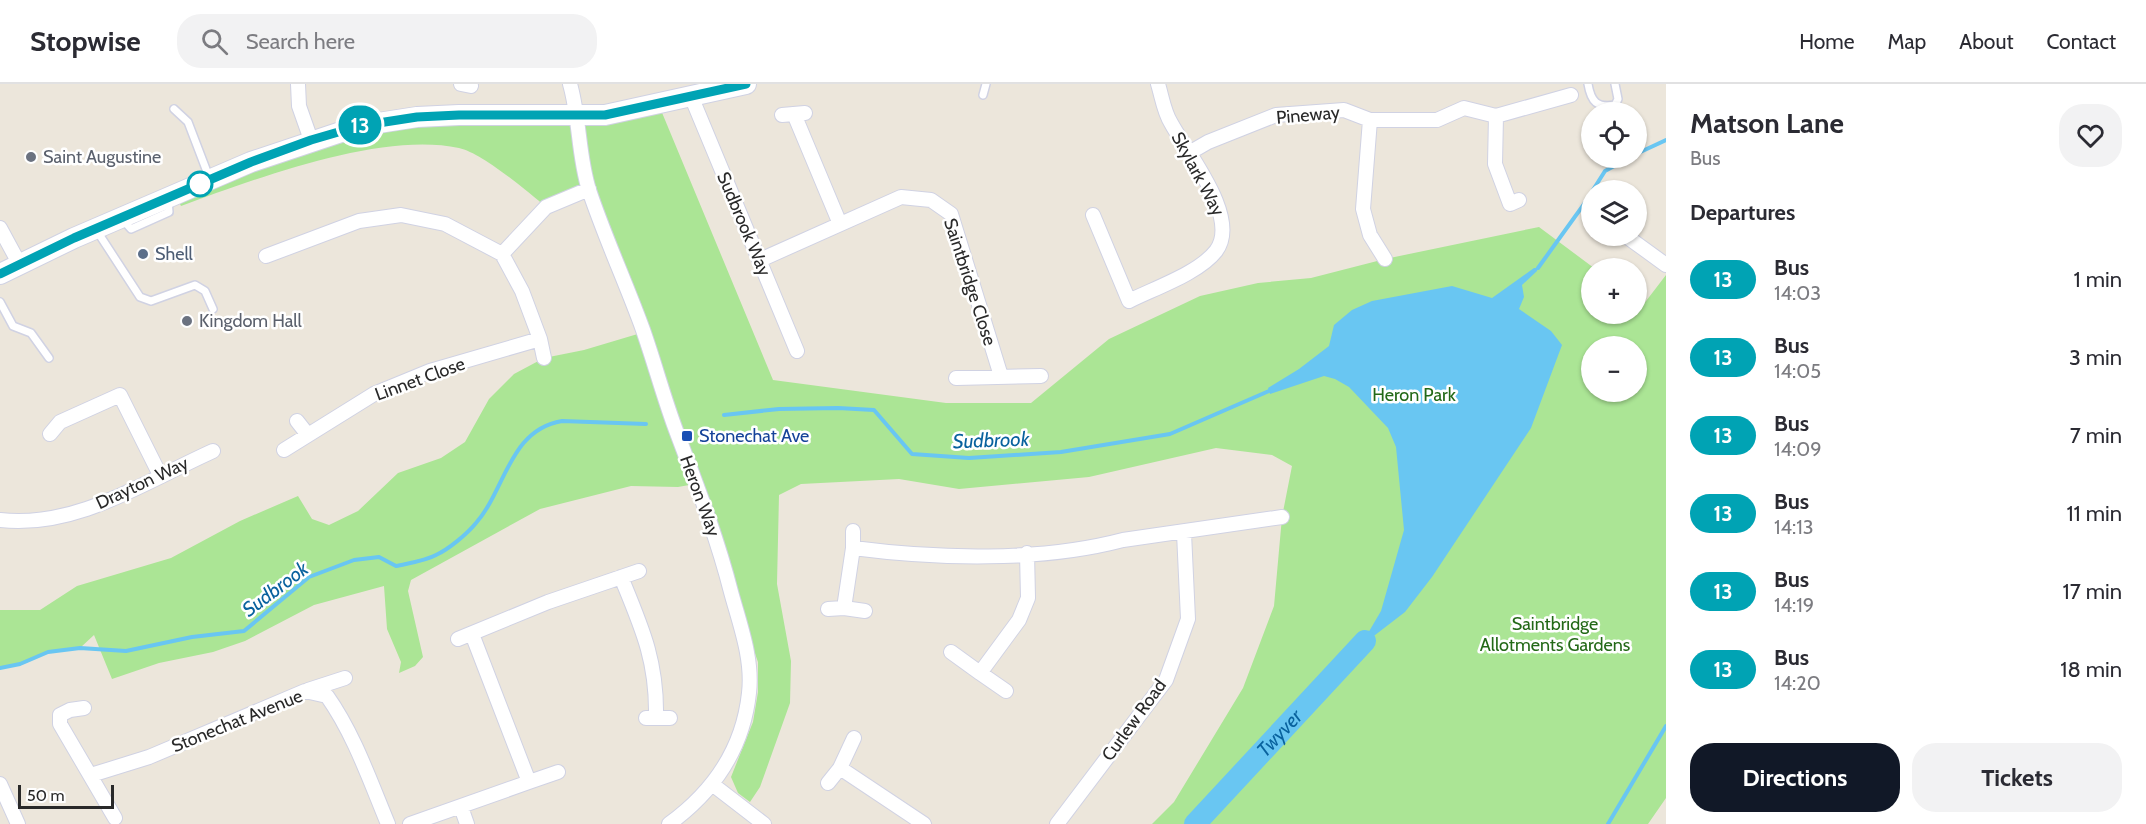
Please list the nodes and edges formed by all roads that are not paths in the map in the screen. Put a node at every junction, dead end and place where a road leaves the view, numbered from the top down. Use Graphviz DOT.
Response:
graph roads {
  1 [pos="298,84"];
  2 [pos="570,84"];
  3 [pos="746,84"];
  4 [pos="986,84"];
  5 [pos="1158,84"];
  6 [pos="1588,84"];
  7 [pos="1615,84"];
  8 [pos="696,92"];
  9 [pos="1571,94"];
  10 [pos="983,96"];
  11 [pos="174,109"];
  12 [pos="794,114"];
  13 [pos="1496,116"];
  14 [pos="578,117"];
  15 [pos="1370,120"];
  16 [pos="311,140"];
  17 [pos="1189,153"];
  18 [pos="210,179"];
  19 [pos="589,189"];
  20 [pos="1519,200"];
  21 [pos="1093,215"];
  22 [pos="840,224"];
  23 [pos="0,228"];
  24 [pos="96,229"];
  25 [pos="1640,246"];
  26 [pos="502,254"];
  27 [pos="266,256"];
  28 [pos="1385,259"];
  29 [pos="760,260"];
  30 [pos="20,265"];
  31 [pos="1666,265"];
  32 [pos="0,274"];
  33 [pos="0,302"];
  34 [pos="213,309"];
  35 [pos="807,337"];
  36 [pos="540,339"];
  37 [pos="49,358"];
  38 [pos="544,358"];
  39 [pos="1001,375"];
  40 [pos="1041,376"];
  41 [pos="956,378"];
  42 [pos="297,421"];
  43 [pos="50,434"];
  44 [pos="308,435"];
  45 [pos="284,450"];
  46 [pos="213,451"];
  47 [pos="160,475"];
  48 [pos="1282,517"];
  49 [pos="0,520"];
  50 [pos="853,531"];
  51 [pos="1184,533"];
  52 [pos="853,548"];
  53 [pos="1026,553"];
  54 [pos="639,571"];
  55 [pos="621,577"];
  56 [pos="844,608"];
  57 [pos="828,609"];
  58 [pos="865,611"];
  59 [pos="472,634"];
  60 [pos="458,639"];
  61 [pos="951,652"];
  62 [pos="980,673"];
  63 [pos="345,678"];
  64 [pos="305,691"];
  65 [pos="1006,691"];
  66 [pos="74,706"];
  67 [pos="657,717"];
  68 [pos="854,738"];
  69 [pos="840,768"];
  70 [pos="558,772"];
  71 [pos="91,775"];
  72 [pos="529,782"];
  73 [pos="828,783"];
  74 [pos="0,784"];
  75 [pos="712,784"];
  76 [pos="461,807"];
  77 [pos="112,809"];
  78 [pos="18,824"];
  79 [pos="388,824"];
  80 [pos="410,824"];
  81 [pos="467,824"];
  82 [pos="669,824"];
  83 [pos="764,824"];
  84 [pos="924,824"];
  85 [pos="1057,824"];
  1 -- 16 [label="street"];
  2 -- 14 [label="street, Heron Way"];
  3 -- 8 [label="main road"];
  4 -- 10 [label="lane"];
  5 -- 17 [label="street, Skylark Way"];
  6 -- 7 [label="lane"];
  8 -- 14 [label="main road"];
  8 -- 29 [label="street, Sudbrook Way"];
  9 -- 13 [label="street"];
  11 -- 18 [label="lane"];
  12 -- 22 [label="street"];
  13 -- 15 [label="street, Pineway"];
  13 -- 20 [label="street"];
  14 -- 16 [label="main road"];
  14 -- 19 [label="street, Heron Way"];
  15 -- 17 [label="street, Pineway"];
  15 -- 28 [label="street"];
  16 -- 18 [label="main road"];
  17 -- 21 [label="street, Skylark Way"];
  18 -- 24 [label="main road"];
  19 -- 26 [label="street"];
  19 -- 75 [label="street, Heron Way"];
  22 -- 29 [label="street, Saintbridge Close"];
  22 -- 39 [label="street, Saintbridge Close"];
  23 -- 30 [label="street"];
  24 -- 30 [label="main road"];
  24 -- 34 [label="lane"];
  25 -- 31 [label="street"];
  26 -- 27 [label="street"];
  26 -- 36 [label="street"];
  29 -- 35 [label="street, Sudbrook Way"];
  30 -- 32 [label="main road"];
  33 -- 37 [label="lane"];
  36 -- 38 [label="street"];
  36 -- 44 [label="street, Linnet Close"];
  39 -- 40 [label="street"];
  39 -- 41 [label="street"];
  42 -- 44 [label="street"];
  43 -- 47 [label="street"];
  44 -- 45 [label="street, Linnet Close"];
  46 -- 47 [label="street, Drayton Way"];
  47 -- 49 [label="street, Drayton Way"];
  48 -- 51 [label="street"];
  50 -- 52 [label="street"];
  51 -- 53 [label="street"];
  51 -- 85 [label="street, Curlew Road"];
  52 -- 53 [label="street"];
  52 -- 56 [label="street"];
  53 -- 62 [label="street"];
  54 -- 55 [label="street"];
  55 -- 59 [label="street"];
  55 -- 67 [label="street"];
  56 -- 57 [label="street"];
  56 -- 58 [label="street"];
  59 -- 60 [label="street"];
  59 -- 72 [label="street"];
  61 -- 62 [label="street"];
  62 -- 65 [label="street"];
  63 -- 64 [label="street"];
  64 -- 71 [label="street, Stonechat Avenue"];
  64 -- 79 [label="street, Stonechat Avenue"];
  66 -- 71 [label="street"];
  68 -- 69 [label="street"];
  69 -- 73 [label="street"];
  69 -- 84 [label="street"];
  70 -- 72 [label="street"];
  71 -- 77 [label="street"];
  72 -- 76 [label="street"];
  74 -- 78 [label="street"];
  75 -- 82 [label="street, Heron Way"];
  75 -- 83 [label="street"];
  76 -- 80 [label="street"];
  76 -- 81 [label="street"];
}
